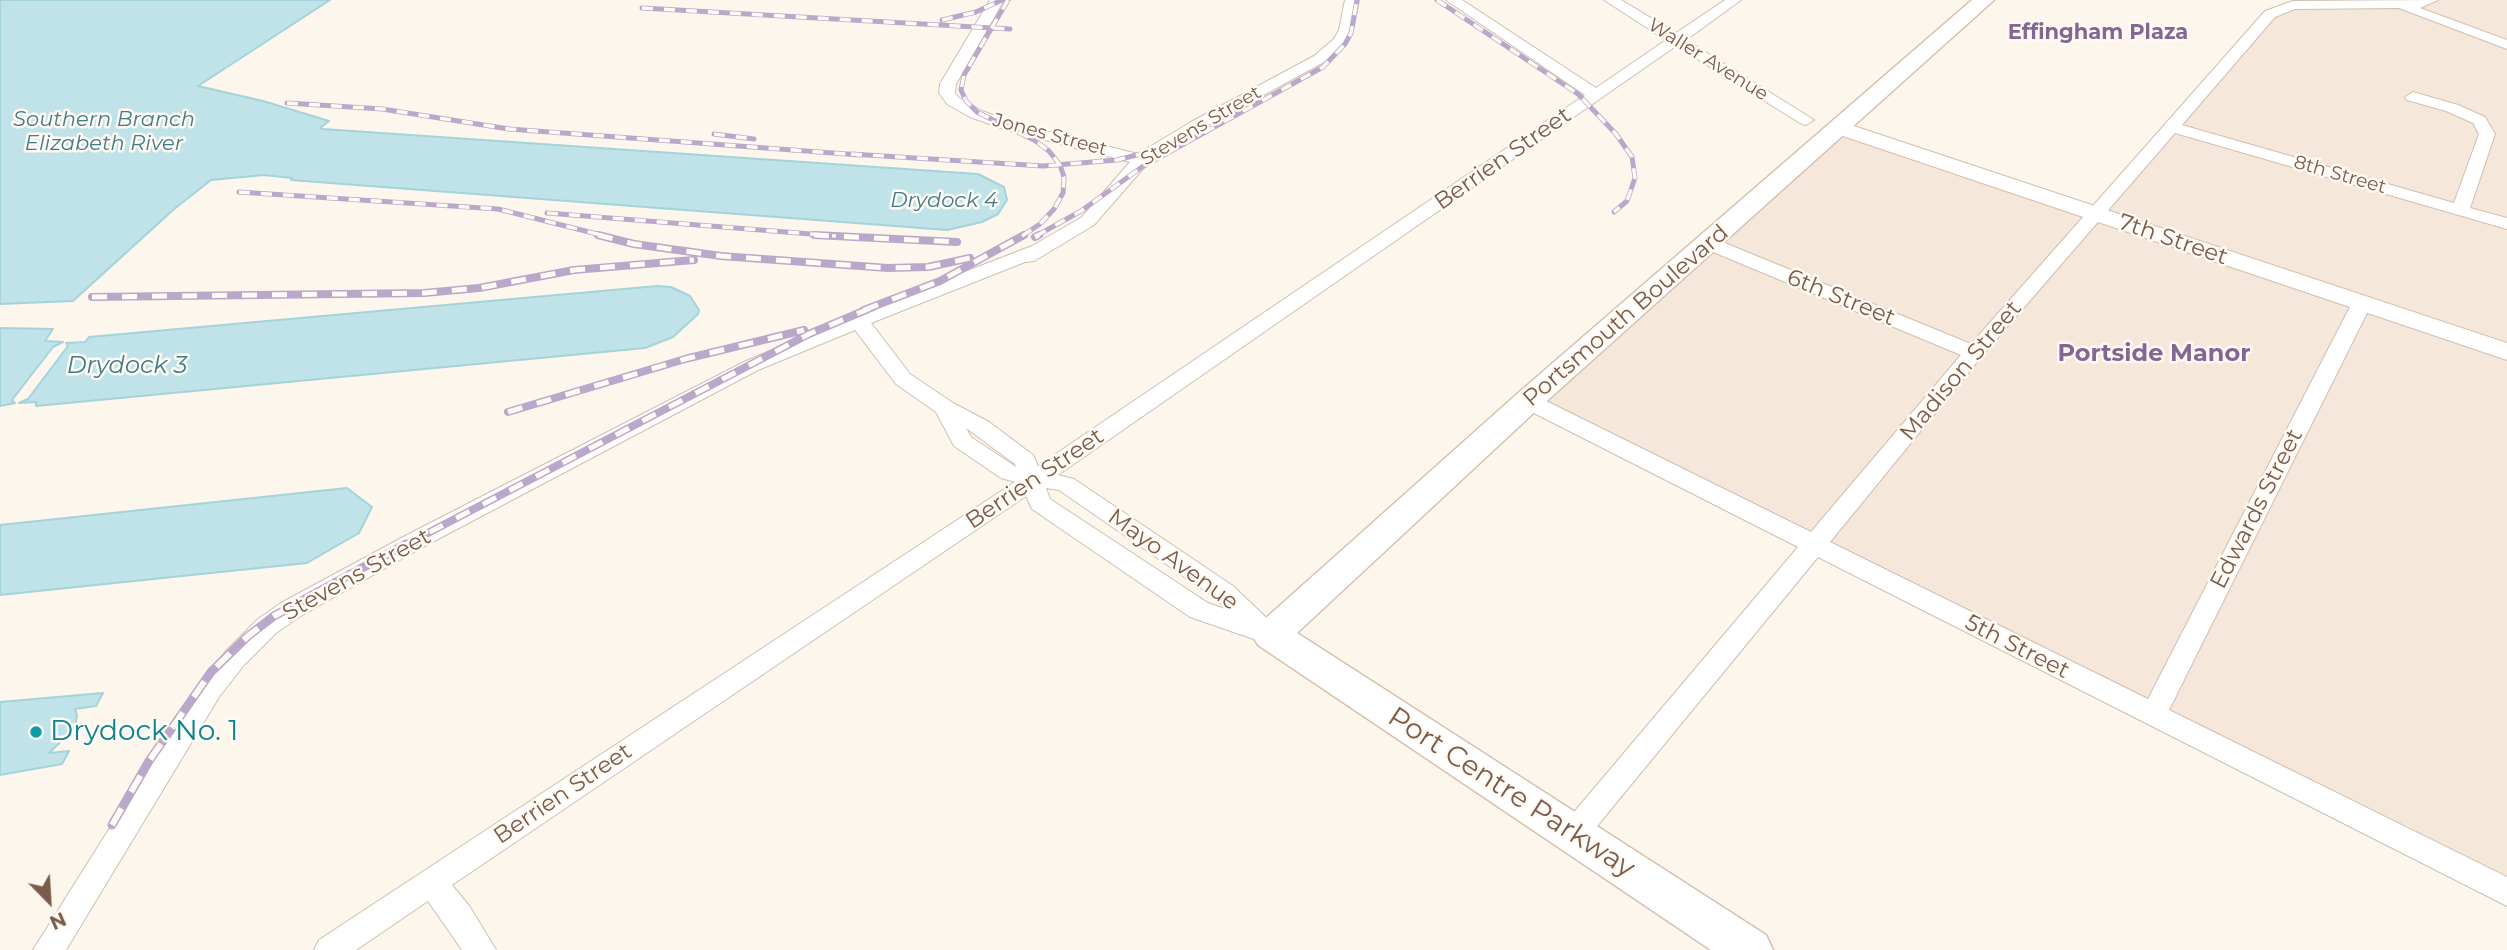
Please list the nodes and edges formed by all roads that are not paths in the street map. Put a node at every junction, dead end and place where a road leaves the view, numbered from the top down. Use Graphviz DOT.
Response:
graph roads {
  1 [pos="998,0"];
  2 [pos="1352,0"];
  3 [pos="1453,0"];
  4 [pos="1611,0"];
  5 [pos="1734,0"];
  6 [pos="1984,0"];
  7 [pos="2431,0"];
  8 [pos="2394,2"];
  9 [pos="1675,40"];
  10 [pos="2507,45"];
  11 [pos="1595,95"];
  12 [pos="2413,97"];
  13 [pos="1806,120"];
  14 [pos="1839,127"];
  15 [pos="2172,127"];
  16 [pos="1141,159"];
  17 [pos="2460,210"];
  18 [pos="2098,214"];
  19 [pos="2507,224"];
  20 [pos="1708,243"];
  21 [pos="1039,250"];
  22 [pos="2362,303"];
  23 [pos="862,326"];
  24 [pos="2507,352"];
  25 [pos="1974,353"];
  26 [pos="1528,401"];
  27 [pos="1034,480"];
  28 [pos="1814,545"];
  29 [pos="1271,635"];
  30 [pos="2152,715"];
  31 [pos="1574,833"];
  32 [pos="432,883"];
  33 [pos="2507,892"];
  34 [pos="49,950"];
  35 [pos="330,950"];
  36 [pos="480,950"];
  37 [pos="1751,950"];
  1 -- 16 [label="street, Jones Street"];
  2 -- 16 [label="street, Stevens Street"];
  3 -- 11 [label="street"];
  4 -- 9 [label="street, Waller Avenue"];
  5 -- 9 [label="street, Berrien Street"];
  6 -- 14 [label="main road, Portsmouth Boulevard"];
  7 -- 8 [label="street"];
  8 -- 10 [label="street"];
  8 -- 15 [label="street, Madison Street"];
  9 -- 11 [label="street, Berrien Street"];
  9 -- 13 [label="street, Waller Avenue"];
  11 -- 27 [label="street, Berrien Street"];
  12 -- 17 [label="street"];
  14 -- 18 [label="street, 7th Street"];
  14 -- 20 [label="main road, Portsmouth Boulevard"];
  15 -- 17 [label="street, 8th Street"];
  15 -- 18 [label="street, Madison Street"];
  16 -- 21 [label="street, Stevens Street"];
  17 -- 19 [label="street, 8th Street"];
  18 -- 22 [label="street, 7th Street"];
  18 -- 25 [label="street, Madison Street"];
  20 -- 25 [label="street, 6th Street"];
  20 -- 26 [label="main road, Portsmouth Boulevard"];
  21 -- 23 [label="street, Stevens Street"];
  22 -- 24 [label="street, 7th Street"];
  22 -- 30 [label="street, Edwards Street"];
  23 -- 27 [label="street"];
  23 -- 34 [label="street, Stevens Street"];
  25 -- 28 [label="street, Madison Street"];
  26 -- 28 [label="street, 5th Street"];
  26 -- 29 [label="main road, Portsmouth Boulevard"];
  27 -- 29 [label="street, Mayo Avenue"];
  27 -- 32 [label="street, Berrien Street"];
  28 -- 30 [label="street, 5th Street"];
  28 -- 31 [label="street, Madison Street"];
  29 -- 31 [label="main road, Port Centre Parkway"];
  30 -- 33 [label="street, 5th Street"];
  31 -- 37 [label="main road, Port Centre Parkway"];
  32 -- 35 [label="street, Berrien Street"];
  32 -- 36 [label="street"];
}
